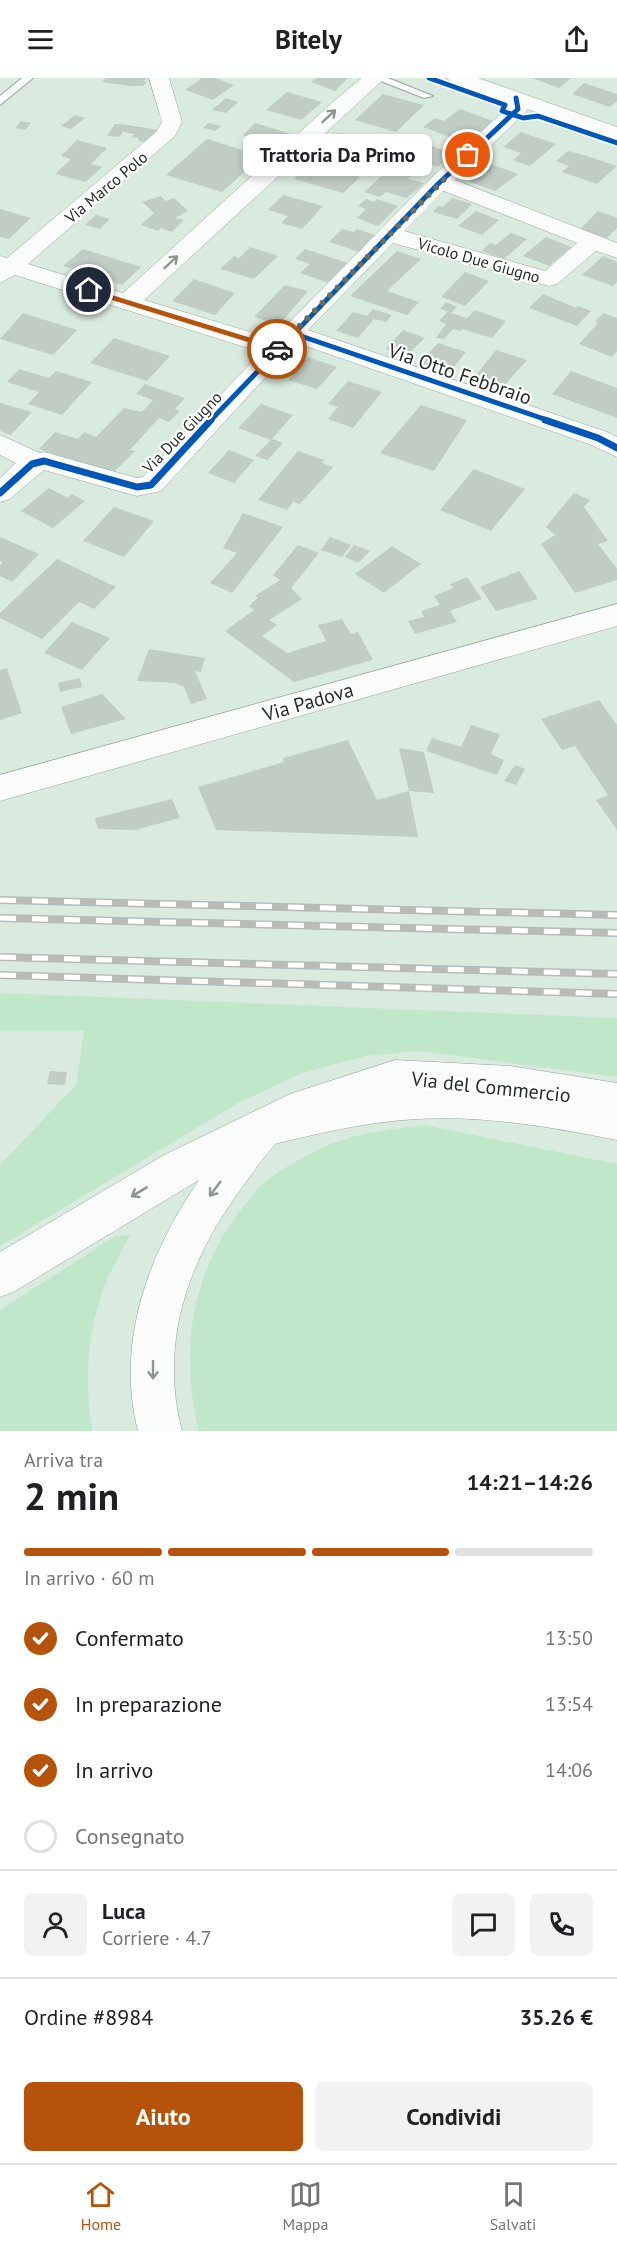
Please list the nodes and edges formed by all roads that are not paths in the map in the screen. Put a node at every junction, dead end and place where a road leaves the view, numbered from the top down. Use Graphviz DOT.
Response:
graph roads {
  1 [pos="28,78"];
  2 [pos="159,78"];
  3 [pos="376,78"];
  4 [pos="459,78"];
  5 [pos="428,96"];
  6 [pos="516,98"];
  7 [pos="0,102"];
  8 [pos="617,134"];
  9 [pos="438,184"];
  10 [pos="388,234"];
  11 [pos="593,242"];
  12 [pos="617,251"];
  13 [pos="3,268"];
  14 [pos="128,302"];
  15 [pos="285,341"];
  16 [pos="0,444"];
  17 [pos="617,448"];
  18 [pos="35,462"];
  19 [pos="0,493"];
  20 [pos="617,615"];
  21 [pos="0,788"];
  22 [pos="617,1101"];
  23 [pos="617,1122"];
  24 [pos="266,1128"];
  25 [pos="0,1276"];
  26 [pos="160,1431"];
  1 -- 7 [label="lane"];
  2 -- 13 [label="street, Via Marco Polo"];
  3 -- 5 [label="lane"];
  14 -- 3 [label="street, one-way"];
  4 -- 6 [label="main road"];
  6 -- 8 [label="main road"];
  6 -- 9 [label="street, Via Due Giugno"];
  9 -- 10 [label="street, Via Due Giugno"];
  9 -- 11 [label="street"];
  10 -- 11 [label="street, Vicolo Due Giugno"];
  10 -- 15 [label="street, Via Due Giugno"];
  11 -- 12 [label="street"];
  13 -- 14 [label="street, Via Otto Febbraio"];
  14 -- 15 [label="street, Via Otto Febbraio"];
  15 -- 17 [label="street, Via Otto Febbraio"];
  15 -- 18 [label="street, Via Due Giugno"];
  16 -- 18 [label="street, Via Due Giugno"];
  18 -- 19 [label="street"];
  20 -- 21 [label="main road, Via Padova"];
  22 -- 24 [label="main road, Via del Commercio"];
  23 -- 24 [label="main road, Via del Commercio"];
  24 -- 25 [label="main road, Via del Commercio, one-way"];
  24 -- 26 [label="main road, Via del Commercio, one-way"];
}
